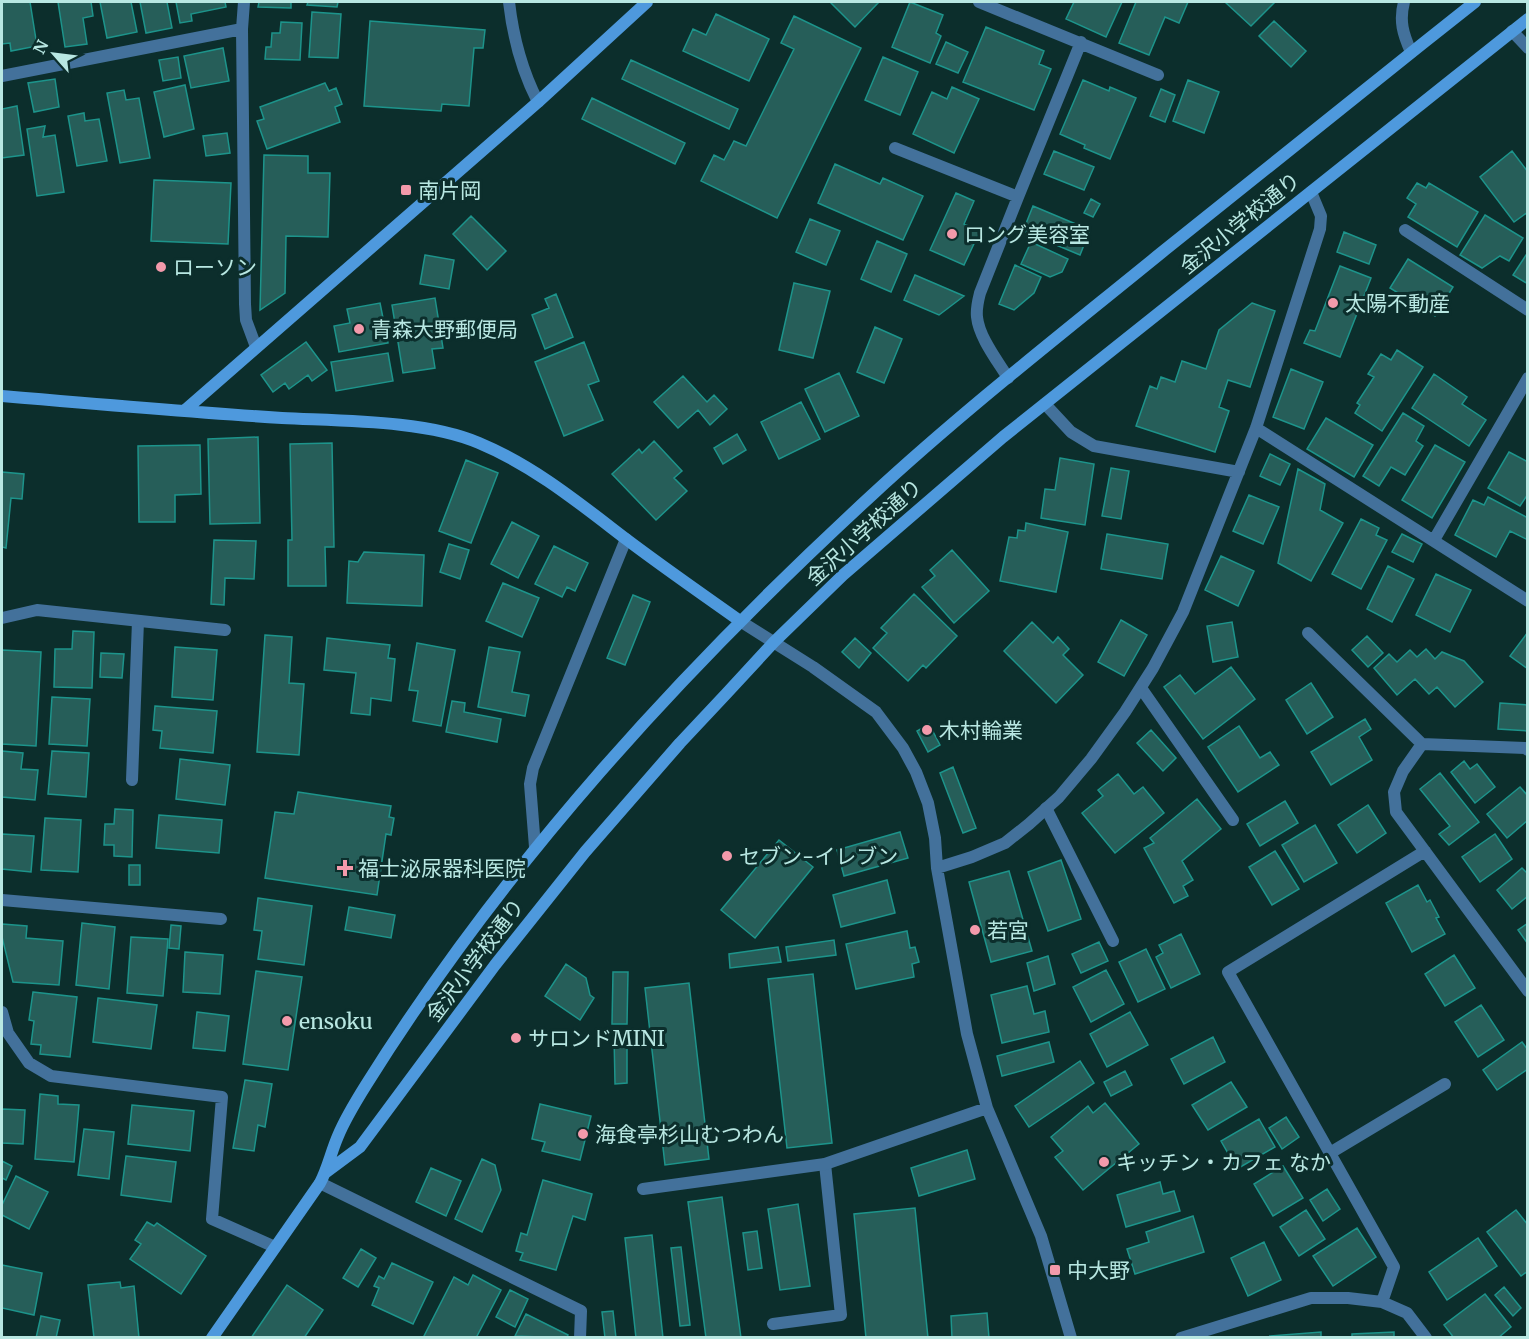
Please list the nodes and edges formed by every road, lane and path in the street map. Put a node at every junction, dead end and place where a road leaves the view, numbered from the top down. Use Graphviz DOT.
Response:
graph roads {
  1 [pos="244,2"];
  2 [pos="509,2"];
  3 [pos="647,2"];
  4 [pos="978,2"];
  5 [pos="1404,2"];
  6 [pos="1475,2"];
  7 [pos="1527,19"];
  8 [pos="242,30"];
  9 [pos="1512,32"];
  10 [pos="1081,42"];
  11 [pos="1527,48"];
  12 [pos="1411,52"];
  13 [pos="1158,75"];
  14 [pos="2,76"];
  15 [pos="538,102"];
  16 [pos="896,148"];
  17 [pos="1311,192"];
  18 [pos="1018,197"];
  19 [pos="1405,230"];
  20 [pos="1527,310"];
  21 [pos="256,347"];
  22 [pos="1008,378"];
  23 [pos="1527,378"];
  24 [pos="2,396"];
  25 [pos="1045,404"];
  26 [pos="184,411"];
  27 [pos="1256,428"];
  28 [pos="1239,472"];
  29 [pos="626,539"];
  30 [pos="1434,540"];
  31 [pos="1527,601"];
  32 [pos="2,618"];
  33 [pos="138,621"];
  34 [pos="740,621"];
  35 [pos="225,630"];
  36 [pos="1308,633"];
  37 [pos="774,642"];
  38 [pos="1140,688"];
  39 [pos="1422,744"];
  40 [pos="1527,750"];
  41 [pos="132,780"];
  42 [pos="1046,808"];
  43 [pos="1233,820"];
  44 [pos="535,848"];
  45 [pos="1425,851"];
  46 [pos="937,868"];
  47 [pos="2,900"];
  48 [pos="221,919"];
  49 [pos="1113,940"];
  50 [pos="1527,991"];
  51 [pos="2,1012"];
  52 [pos="1445,1084"];
  53 [pos="987,1108"];
  54 [pos="1330,1153"];
  55 [pos="825,1164"];
  56 [pos="323,1178"];
  57 [pos="643,1189"];
  58 [pos="275,1247"];
  59 [pos="1382,1302"];
  60 [pos="773,1324"];
  61 [pos="212,1338"];
  62 [pos="580,1338"];
  63 [pos="1071,1338"];
  64 [pos="1181,1338"];
  65 [pos="1426,1338"];
  1 -- 8 [label="street"];
  2 -- 15 [label="street"];
  3 -- 15 [label="street"];
  4 -- 10 [label="street"];
  5 -- 12 [label="street"];
  6 -- 12 [label="street, 金沢小学校通り"];
  7 -- 9 [label="street, 金沢小学校通り"];
  8 -- 14 [label="street"];
  8 -- 21 [label="street"];
  9 -- 11 [label="street"];
  9 -- 17 [label="street, 金沢小学校通り"];
  10 -- 13 [label="street"];
  10 -- 18 [label="street"];
  12 -- 22 [label="street, 金沢小学校通り"];
  15 -- 21 [label="street"];
  16 -- 18 [label="street"];
  17 -- 25 [label="street, 金沢小学校通り"];
  17 -- 27 [label="street"];
  18 -- 22 [label="street"];
  19 -- 20 [label="street"];
  21 -- 26 [label="street"];
  22 -- 34 [label="street, 金沢小学校通り"];
  23 -- 30 [label="street"];
  24 -- 26 [label="street"];
  25 -- 28 [label="street"];
  25 -- 37 [label="street, 金沢小学校通り"];
  26 -- 29 [label="street"];
  27 -- 28 [label="street"];
  27 -- 30 [label="street"];
  28 -- 38 [label="street"];
  29 -- 34 [label="street"];
  29 -- 44 [label="street"];
  30 -- 31 [label="street"];
  32 -- 33 [label="street"];
  33 -- 35 [label="street"];
  33 -- 41 [label="street"];
  34 -- 37 [label="street"];
  34 -- 44 [label="street, 金沢小学校通り"];
  36 -- 39 [label="street"];
  37 -- 46 [label="street"];
  37 -- 56 [label="street, 金沢小学校通り"];
  38 -- 42 [label="street"];
  38 -- 43 [label="street"];
  39 -- 40 [label="street"];
  39 -- 45 [label="street"];
  42 -- 46 [label="street"];
  42 -- 49 [label="street"];
  44 -- 56 [label="street, 金沢小学校通り"];
  45 -- 50 [label="street"];
  45 -- 54 [label="street"];
  46 -- 53 [label="street"];
  47 -- 48 [label="street"];
  51 -- 58 [label="street"];
  52 -- 54 [label="street"];
  53 -- 55 [label="street"];
  53 -- 63 [label="street"];
  54 -- 59 [label="street"];
  55 -- 57 [label="street"];
  55 -- 60 [label="street"];
  56 -- 58 [label="street, 金沢小学校通り"];
  56 -- 62 [label="street"];
  58 -- 61 [label="street, 金沢小学校通り"];
  59 -- 64 [label="street"];
  59 -- 65 [label="street"];
}
